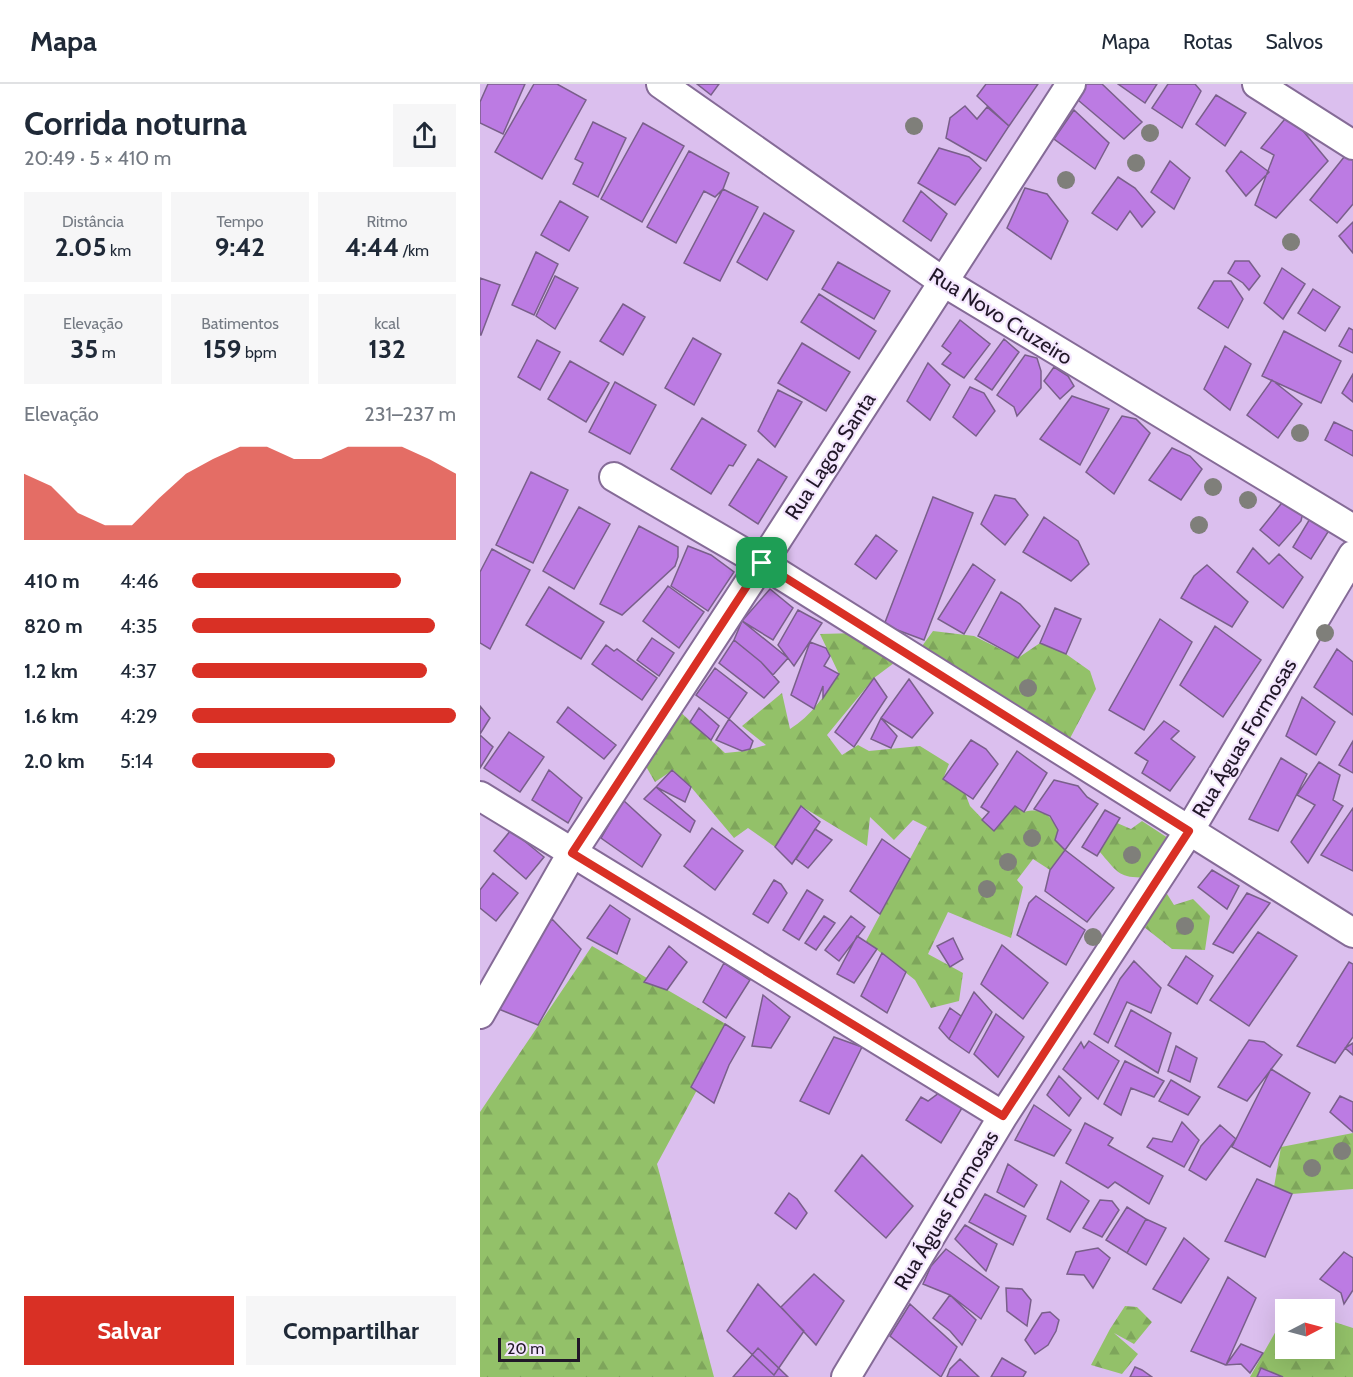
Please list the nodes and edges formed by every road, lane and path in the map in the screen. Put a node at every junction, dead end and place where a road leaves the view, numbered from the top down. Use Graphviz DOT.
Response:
graph roads {
  1 [pos="661,84"];
  2 [pos="1071,84"];
  3 [pos="1257,84"];
  4 [pos="1353,145"];
  5 [pos="942,281"];
  6 [pos="614,477"];
  7 [pos="1353,529"];
  8 [pos="1353,555"];
  9 [pos="762,563"];
  10 [pos="480,796"];
  11 [pos="1189,831"];
  12 [pos="572,853"];
  13 [pos="1353,933"];
  14 [pos="480,1014"];
  15 [pos="1003,1116"];
  16 [pos="853,1374"];
  1 -- 5 [label="street, Rua Novo Cruzeiro"];
  2 -- 5 [label="street, Rua Lagoa Santa"];
  3 -- 4 [label="street"];
  5 -- 7 [label="street, Rua Novo Cruzeiro"];
  5 -- 9 [label="street, Rua Lagoa Santa"];
  6 -- 9 [label="street"];
  8 -- 11 [label="street, Rua Águas Formosas"];
  9 -- 11 [label="street"];
  9 -- 12 [label="street, Rua Lagoa Santa"];
  10 -- 12 [label="street"];
  11 -- 13 [label="street"];
  11 -- 15 [label="street, Rua Águas Formosas"];
  12 -- 14 [label="street, Rua Lagoa Santa"];
  12 -- 15 [label="street"];
  15 -- 16 [label="street, Rua Águas Formosas"];
}
